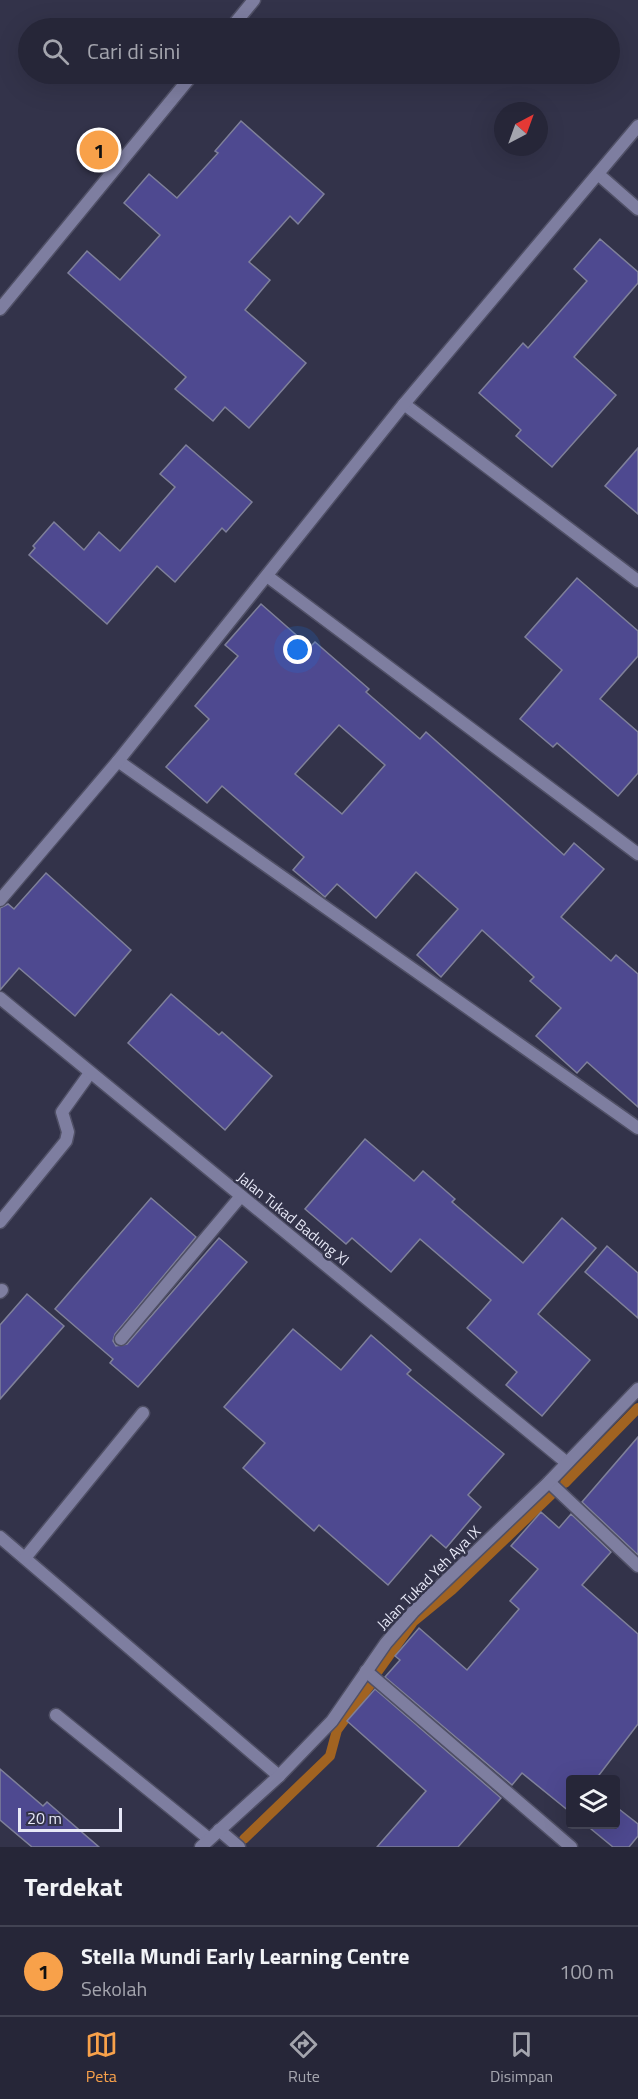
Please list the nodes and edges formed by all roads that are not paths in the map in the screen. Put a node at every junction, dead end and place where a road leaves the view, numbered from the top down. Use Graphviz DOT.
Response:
graph roads {
  1 [pos="254,0"];
  2 [pos="239,18"];
  3 [pos="186,84"];
  4 [pos="638,126"];
  5 [pos="598,174"];
  6 [pos="638,209"];
  7 [pos="0,309"];
  8 [pos="404,404"];
  9 [pos="267,576"];
  10 [pos="638,581"];
  11 [pos="118,760"];
  12 [pos="638,854"];
  13 [pos="0,900"];
  14 [pos="0,998"];
  15 [pos="90,1073"];
  16 [pos="638,1128"];
  17 [pos="241,1196"];
  18 [pos="0,1222"];
  19 [pos="121,1339"];
  20 [pos="638,1389"];
  21 [pos="143,1413"];
  22 [pos="567,1463"];
  23 [pos="549,1482"];
  24 [pos="0,1537"];
  25 [pos="25,1558"];
  26 [pos="638,1566"];
  27 [pos="366,1671"];
  28 [pos="56,1715"];
  29 [pos="279,1776"];
  30 [pos="219,1830"];
  31 [pos="204,1843"];
  32 [pos="239,1847"];
  33 [pos="571,1847"];
  1 -- 2 [label="street"];
  3 -- 7 [label="street"];
  4 -- 5 [label="street"];
  5 -- 6 [label="street"];
  5 -- 8 [label="street"];
  8 -- 9 [label="street"];
  8 -- 10 [label="street"];
  9 -- 11 [label="street"];
  9 -- 12 [label="street"];
  11 -- 13 [label="street"];
  11 -- 16 [label="street"];
  14 -- 15 [label="street, Jalan Tukad Badung XI"];
  15 -- 17 [label="street, Jalan Tukad Badung XI"];
  15 -- 18 [label="street"];
  17 -- 19 [label="street"];
  17 -- 22 [label="street, Jalan Tukad Badung XI"];
  20 -- 22 [label="street, Jalan Tukad Yeh Aya IX"];
  21 -- 25 [label="street"];
  22 -- 23 [label="street, Jalan Tukad Yeh Aya IX"];
  23 -- 26 [label="street"];
  23 -- 27 [label="street, Jalan Tukad Yeh Aya IX"];
  24 -- 25 [label="street"];
  25 -- 29 [label="street"];
  27 -- 29 [label="street, Jalan Tukad Yeh Aya IX"];
  27 -- 33 [label="street"];
  28 -- 31 [label="street"];
  29 -- 30 [label="street, Jalan Tukad Yeh Aya IX"];
  30 -- 31 [label="street, Jalan Tukad Yeh Aya IX"];
  30 -- 32 [label="street"];
}
